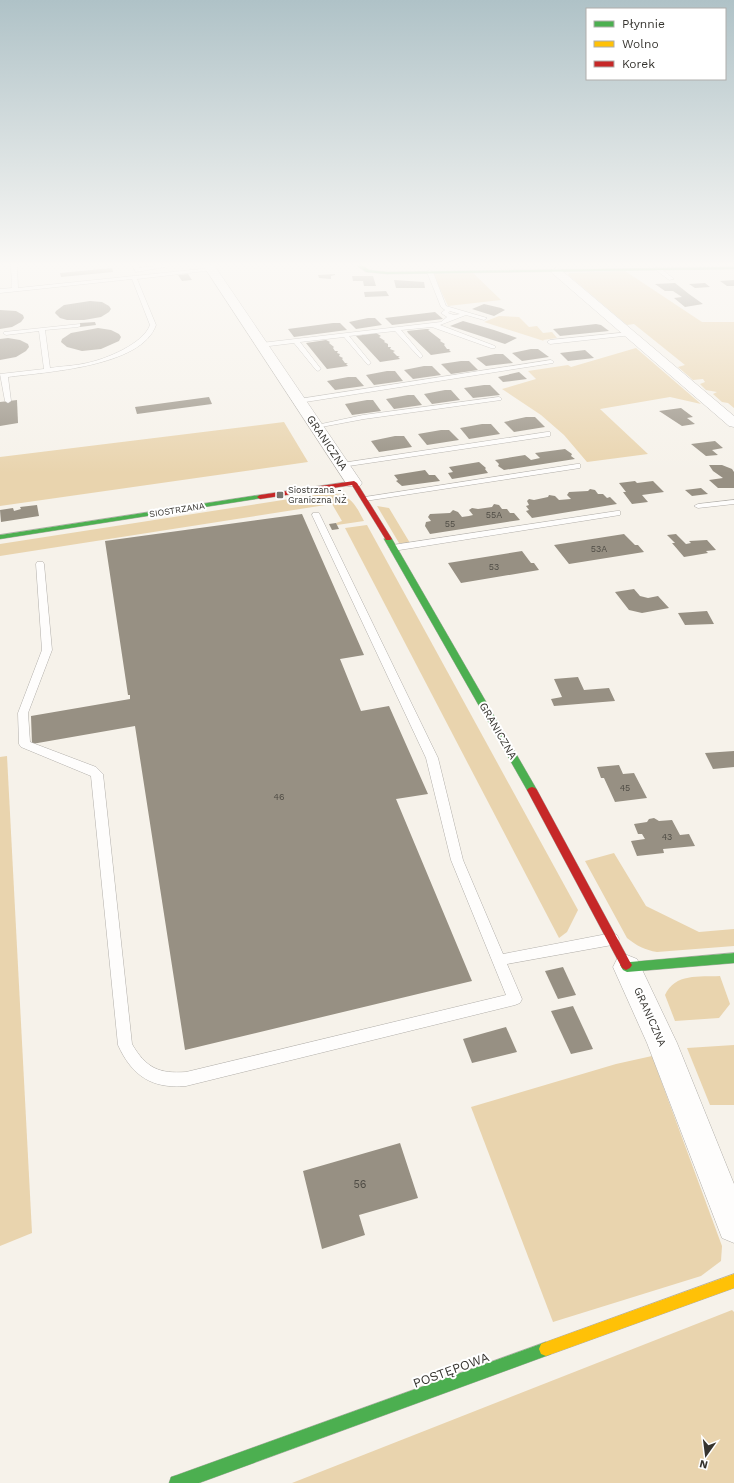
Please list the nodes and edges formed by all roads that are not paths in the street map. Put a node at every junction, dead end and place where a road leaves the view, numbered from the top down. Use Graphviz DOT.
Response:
graph roads {
  1 [pos="43,334"];
  2 [pos="149,334"];
  3 [pos="254,334"];
  4 [pos="344,334"];
  5 [pos="345,334"];
  6 [pos="401,334"];
  7 [pos="458,334"];
  8 [pos="628,334"];
  9 [pos="630,334"];
  10 [pos="296,341"];
  11 [pos="550,342"];
  12 [pos="261,345"];
  13 [pos="493,347"];
  14 [pos="420,356"];
  15 [pos="551,362"];
  16 [pos="368,363"];
  17 [pos="318,369"];
  18 [pos="48,370"];
  19 [pos="2,375"];
  20 [pos="499,399"];
  21 [pos="8,401"];
  22 [pos="298,401"];
  23 [pos="734,423"];
  24 [pos="316,426"];
  25 [pos="547,434"];
  26 [pos="342,465"];
  27 [pos="577,466"];
  28 [pos="354,483"];
  29 [pos="365,499"];
  30 [pos="734,502"];
  31 [pos="698,506"];
  32 [pos="617,513"];
  33 [pos="316,515"];
  34 [pos="0,537"];
  35 [pos="393,548"];
  36 [pos="40,564"];
  37 [pos="612,939"];
  38 [pos="734,958"];
  39 [pos="499,960"];
  40 [pos="627,967"];
  41 [pos="734,1226"];
  42 [pos="734,1281"];
  43 [pos="177,1483"];
  1 -- 18 [label="lane"];
  2 -- 18 [label="lane"];
  3 -- 12 [label="street, GRANICZNA"];
  4 -- 10 [label="lane"];
  5 -- 16 [label="lane"];
  6 -- 14 [label="lane"];
  7 -- 13 [label="lane"];
  8 -- 11 [label="lane"];
  9 -- 23 [label="street"];
  10 -- 12 [label="lane"];
  10 -- 17 [label="lane"];
  12 -- 22 [label="street, GRANICZNA"];
  15 -- 22 [label="lane"];
  18 -- 19 [label="lane"];
  19 -- 21 [label="lane"];
  20 -- 24 [label="lane"];
  22 -- 24 [label="street, GRANICZNA"];
  24 -- 26 [label="street, GRANICZNA"];
  25 -- 26 [label="lane"];
  26 -- 28 [label="street, GRANICZNA"];
  27 -- 29 [label="lane"];
  28 -- 29 [label="street, GRANICZNA"];
  28 -- 34 [label="street, SIOSTRZANA"];
  29 -- 35 [label="street, GRANICZNA"];
  30 -- 31 [label="lane"];
  32 -- 35 [label="lane"];
  33 -- 39 [label="lane"];
  35 -- 37 [label="street, GRANICZNA"];
  36 -- 39 [label="lane"];
  37 -- 39 [label="lane"];
  37 -- 40 [label="street, GRANICZNA"];
  38 -- 40 [label="street"];
  40 -- 41 [label="street, GRANICZNA"];
  42 -- 43 [label="street, POSTĘPOWA"];
}
